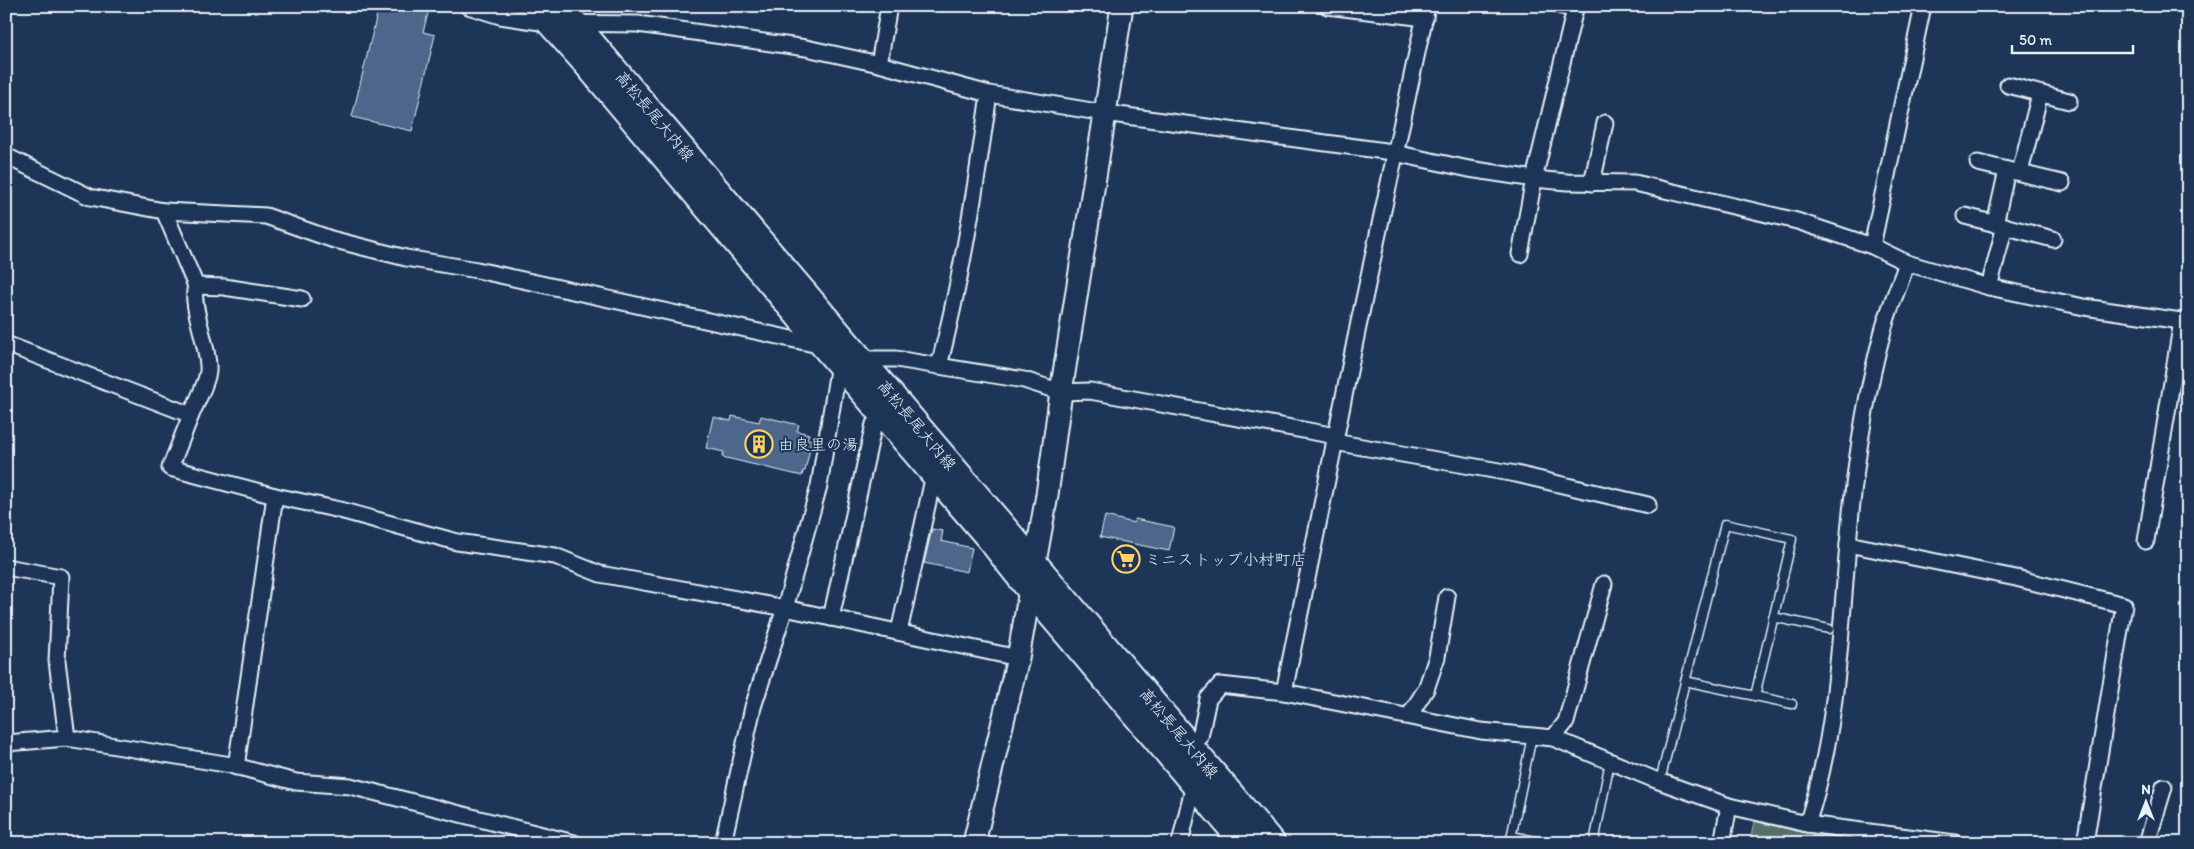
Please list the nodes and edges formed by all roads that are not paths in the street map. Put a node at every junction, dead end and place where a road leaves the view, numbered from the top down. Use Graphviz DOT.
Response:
graph roads {
  1 [pos="468,6"];
  2 [pos="888,6"];
  3 [pos="1122,6"];
  4 [pos="1327,6"];
  5 [pos="1561,6"];
  6 [pos="1923,6"];
  7 [pos="1426,12"];
  8 [pos="555,15"];
  9 [pos="879,64"];
  10 [pos="2008,85"];
  11 [pos="989,94"];
  12 [pos="2040,94"];
  13 [pos="2069,101"];
  14 [pos="1104,113"];
  15 [pos="1605,123"];
  16 [pos="1396,154"];
  17 [pos="6,156"];
  18 [pos="1978,163"];
  19 [pos="2014,171"];
  20 [pos="1534,179"];
  21 [pos="1592,182"];
  22 [pos="2062,183"];
  23 [pos="164,211"];
  24 [pos="1965,216"];
  25 [pos="2000,225"];
  26 [pos="2054,238"];
  27 [pos="1872,246"];
  28 [pos="1520,254"];
  29 [pos="1907,263"];
  30 [pos="196,286"];
  31 [pos="1989,287"];
  32 [pos="302,299"];
  33 [pos="2185,322"];
  34 [pos="6,344"];
  35 [pos="823,346"];
  36 [pos="850,362"];
  37 [pos="939,366"];
  38 [pos="1061,392"];
  39 [pos="191,415"];
  40 [pos="874,424"];
  41 [pos="1335,439"];
  42 [pos="934,475"];
  43 [pos="275,496"];
  44 [pos="1648,505"];
  45 [pos="2146,541"];
  46 [pos="1848,544"];
  47 [pos="1035,562"];
  48 [pos="6,567"];
  49 [pos="1604,584"];
  50 [pos="1030,591"];
  51 [pos="1447,597"];
  52 [pos="785,608"];
  53 [pos="1773,617"];
  54 [pos="831,618"];
  55 [pos="1829,629"];
  56 [pos="899,632"];
  57 [pos="1018,658"];
  58 [pos="1685,681"];
  59 [pos="1284,692"];
  60 [pos="1754,696"];
  61 [pos="1792,704"];
  62 [pos="1409,716"];
  63 [pos="1532,736"];
  64 [pos="67,738"];
  65 [pos="1552,738"];
  66 [pos="6,743"];
  67 [pos="1183,755"];
  68 [pos="1610,761"];
  69 [pos="236,767"];
  70 [pos="1660,781"];
  71 [pos="1194,784"];
  72 [pos="2164,787"];
  73 [pos="1729,806"];
  74 [pos="1807,824"];
  75 [pos="1511,840"];
  76 [pos="1938,841"];
  77 [pos="574,843"];
  78 [pos="723,843"];
  79 [pos="974,843"];
  80 [pos="1180,843"];
  81 [pos="1243,843"];
  82 [pos="1273,843"];
  83 [pos="1545,843"];
  84 [pos="1594,843"];
  85 [pos="1722,843"];
  86 [pos="1955,843"];
  87 [pos="2085,843"];
  88 [pos="2147,843"];
  1 -- 8 [label="street"];
  2 -- 9 [label="street"];
  3 -- 14 [label="street"];
  4 -- 7 [label="street"];
  5 -- 20 [label="street"];
  6 -- 27 [label="street"];
  7 -- 16 [label="street"];
  8 -- 9 [label="street"];
  8 -- 35 [label="main road, 高松長尾大内線"];
  8 -- 36 [label="main road, 高松長尾大内線"];
  9 -- 11 [label="street"];
  10 -- 12 [label="street"];
  11 -- 14 [label="street"];
  11 -- 37 [label="street"];
  12 -- 13 [label="street"];
  12 -- 19 [label="street"];
  14 -- 16 [label="street"];
  14 -- 38 [label="street"];
  15 -- 21 [label="street"];
  16 -- 20 [label="street"];
  16 -- 41 [label="street"];
  17 -- 23 [label="street"];
  18 -- 19 [label="street"];
  19 -- 22 [label="street"];
  19 -- 25 [label="street"];
  20 -- 21 [label="street"];
  20 -- 28 [label="street"];
  21 -- 27 [label="street"];
  23 -- 30 [label="street"];
  23 -- 35 [label="street"];
  24 -- 25 [label="street"];
  25 -- 26 [label="street"];
  25 -- 31 [label="street"];
  27 -- 29 [label="street"];
  29 -- 31 [label="street"];
  29 -- 46 [label="street"];
  30 -- 32 [label="street"];
  30 -- 39 [label="street"];
  31 -- 33 [label="street"];
  33 -- 45 [label="street"];
  34 -- 39 [label="street"];
  35 -- 36 [label="main road, 高松長尾大内線"];
  36 -- 37 [label="street"];
  36 -- 42 [label="main road, 高松長尾大内線"];
  36 -- 47 [label="main road, 高松長尾大内線"];
  36 -- 52 [label="street"];
  37 -- 38 [label="street"];
  38 -- 41 [label="street"];
  38 -- 47 [label="street"];
  39 -- 43 [label="street"];
  40 -- 54 [label="street"];
  41 -- 44 [label="street"];
  41 -- 59 [label="street"];
  42 -- 50 [label="main road, 高松長尾大内線"];
  42 -- 56 [label="street"];
  43 -- 52 [label="street"];
  43 -- 69 [label="street"];
  46 -- 74 [label="street"];
  46 -- 87 [label="street"];
  47 -- 50 [label="street"];
  47 -- 67 [label="main road, 高松長尾大内線"];
  48 -- 64 [label="street"];
  49 -- 65 [label="street"];
  50 -- 57 [label="street"];
  50 -- 67 [label="main road, 高松長尾大内線"];
  51 -- 62 [label="street"];
  52 -- 54 [label="street"];
  52 -- 78 [label="street"];
  53 -- 55 [label="lane"];
  53 -- 58 [label="lane"];
  53 -- 60 [label="lane"];
  54 -- 56 [label="street"];
  56 -- 57 [label="street"];
  57 -- 79 [label="street"];
  58 -- 60 [label="lane"];
  58 -- 70 [label="lane"];
  59 -- 62 [label="street"];
  59 -- 67 [label="street"];
  60 -- 61 [label="lane"];
  62 -- 63 [label="street"];
  63 -- 65 [label="street"];
  63 -- 75 [label="lane"];
  64 -- 66 [label="street"];
  64 -- 69 [label="street"];
  65 -- 68 [label="street"];
  67 -- 71 [label="main road, 高松長尾大内線"];
  67 -- 82 [label="main road, 高松長尾大内線"];
  68 -- 70 [label="street"];
  68 -- 84 [label="lane"];
  69 -- 77 [label="street"];
  70 -- 73 [label="street"];
  71 -- 80 [label="street"];
  71 -- 81 [label="main road, 高松長尾大内線"];
  72 -- 88 [label="street"];
  73 -- 74 [label="street"];
  73 -- 85 [label="street"];
  74 -- 76 [label="street"];
  75 -- 83 [label="lane"];
  76 -- 86 [label="street"];
}
